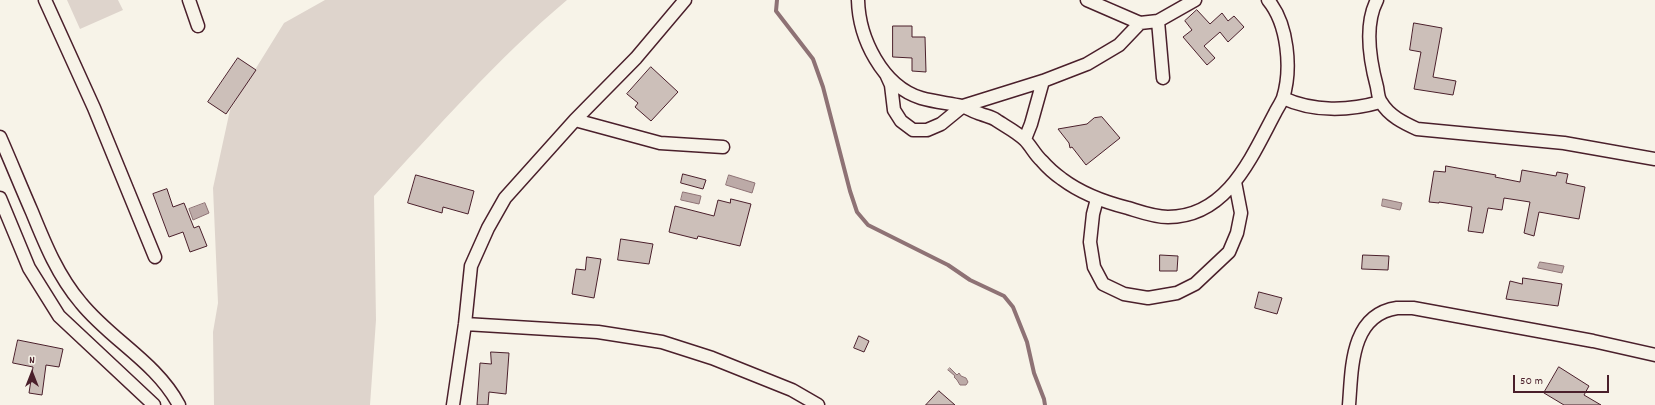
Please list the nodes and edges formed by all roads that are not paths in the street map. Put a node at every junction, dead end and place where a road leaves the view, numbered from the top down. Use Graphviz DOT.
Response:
graph roads {
  1 [pos="46,0"];
  2 [pos="189,0"];
  3 [pos="685,0"];
  4 [pos="858,0"];
  5 [pos="1087,0"];
  6 [pos="1195,0"];
  7 [pos="1268,0"];
  8 [pos="1377,0"];
  9 [pos="1158,21"];
  10 [pos="1140,23"];
  11 [pos="198,26"];
  12 [pos="886,74"];
  13 [pos="1163,78"];
  14 [pos="1043,81"];
  15 [pos="1283,98"];
  16 [pos="1380,102"];
  17 [pos="963,106"];
  18 [pos="574,120"];
  19 [pos="0,137"];
  20 [pos="1025,140"];
  21 [pos="723,147"];
  22 [pos="1655,159"];
  23 [pos="1235,182"];
  24 [pos="0,198"];
  25 [pos="1097,199"];
  26 [pos="155,257"];
  27 [pos="465,324"];
  28 [pos="1655,355"];
  29 [pos="154,405"];
  30 [pos="179,405"];
  31 [pos="453,405"];
  32 [pos="818,405"];
  33 [pos="1349,405"];
  1 -- 26 [label="street"];
  2 -- 11 [label="street"];
  3 -- 18 [label="street"];
  4 -- 12 [label="street"];
  5 -- 10 [label="street"];
  6 -- 9 [label="street"];
  7 -- 15 [label="street"];
  8 -- 16 [label="street"];
  9 -- 10 [label="street"];
  9 -- 13 [label="street"];
  10 -- 14 [label="street"];
  12 -- 17 [label="street"];
  12 -- 17 [label="street"];
  14 -- 17 [label="street"];
  14 -- 20 [label="street"];
  15 -- 16 [label="street"];
  15 -- 23 [label="street"];
  16 -- 22 [label="street"];
  17 -- 20 [label="street"];
  18 -- 21 [label="street"];
  18 -- 27 [label="street"];
  19 -- 30 [label="street"];
  20 -- 25 [label="street"];
  23 -- 25 [label="street"];
  23 -- 25 [label="street"];
  24 -- 29 [label="street"];
  27 -- 31 [label="street"];
  27 -- 32 [label="street"];
  28 -- 33 [label="street"];
}
